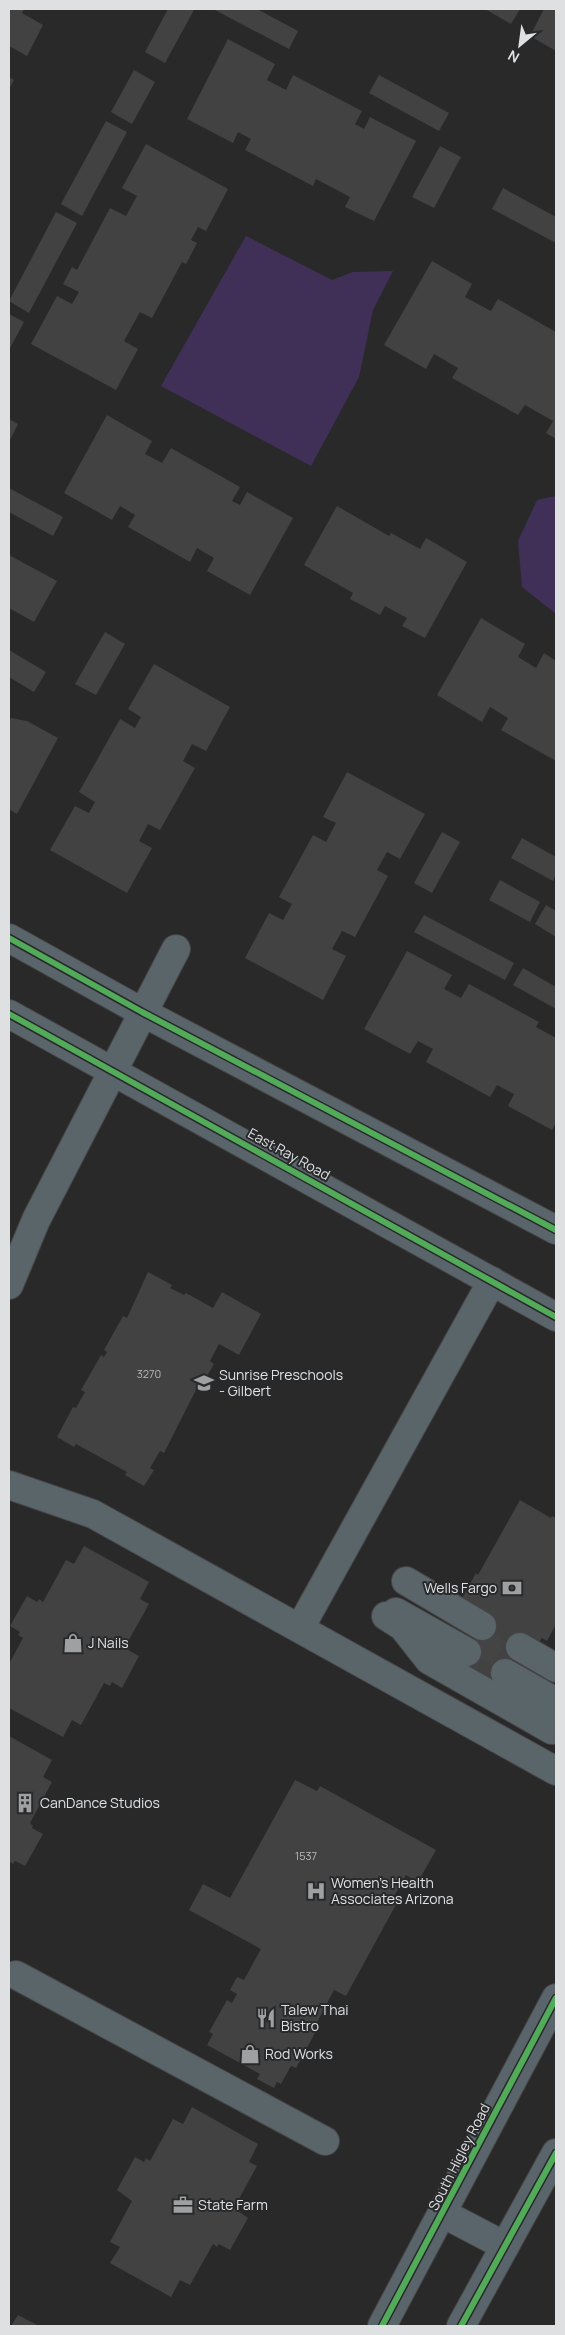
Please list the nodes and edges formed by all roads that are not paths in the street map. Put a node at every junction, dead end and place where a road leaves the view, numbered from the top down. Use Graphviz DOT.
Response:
graph roads {
  1 [pos="9,938"];
  2 [pos="176,949"];
  3 [pos="142,1012"];
  4 [pos="9,1014"];
  5 [pos="112,1070"];
  6 [pos="556,1230"];
  7 [pos="492,1281"];
  8 [pos="9,1285"];
  9 [pos="556,1317"];
  10 [pos="9,1485"];
  11 [pos="300,1628"];
  12 [pos="475,1639"];
  13 [pos="512,1660"];
  14 [pos="556,1668"];
  15 [pos="556,1685"];
  16 [pos="556,1702"];
  17 [pos="552,1730"];
  18 [pos="556,1771"];
  19 [pos="16,1975"];
  20 [pos="556,1998"];
  21 [pos="325,2140"];
  22 [pos="556,2153"];
  23 [pos="444,2214"];
  24 [pos="505,2246"];
  25 [pos="382,2326"];
  26 [pos="461,2326"];
  1 -- 3 [label="main road"];
  2 -- 3 [label="lane"];
  3 -- 5 [label="lane"];
  3 -- 6 [label="main road"];
  4 -- 5 [label="main road, East Ray Road"];
  5 -- 7 [label="main road, East Ray Road"];
  5 -- 8 [label="lane"];
  7 -- 9 [label="main road, East Ray Road"];
  7 -- 11 [label="lane"];
  10 -- 11 [label="lane"];
  11 -- 18 [label="lane"];
  12 -- 17 [label="lane"];
  13 -- 14 [label="lane"];
  13 -- 15 [label="lane"];
  13 -- 16 [label="lane"];
  19 -- 21 [label="lane"];
  20 -- 23 [label="main road, South Higley Road"];
  22 -- 24 [label="main road"];
  23 -- 24 [label="main road"];
  23 -- 25 [label="main road, South Higley Road"];
  24 -- 26 [label="main road"];
}
